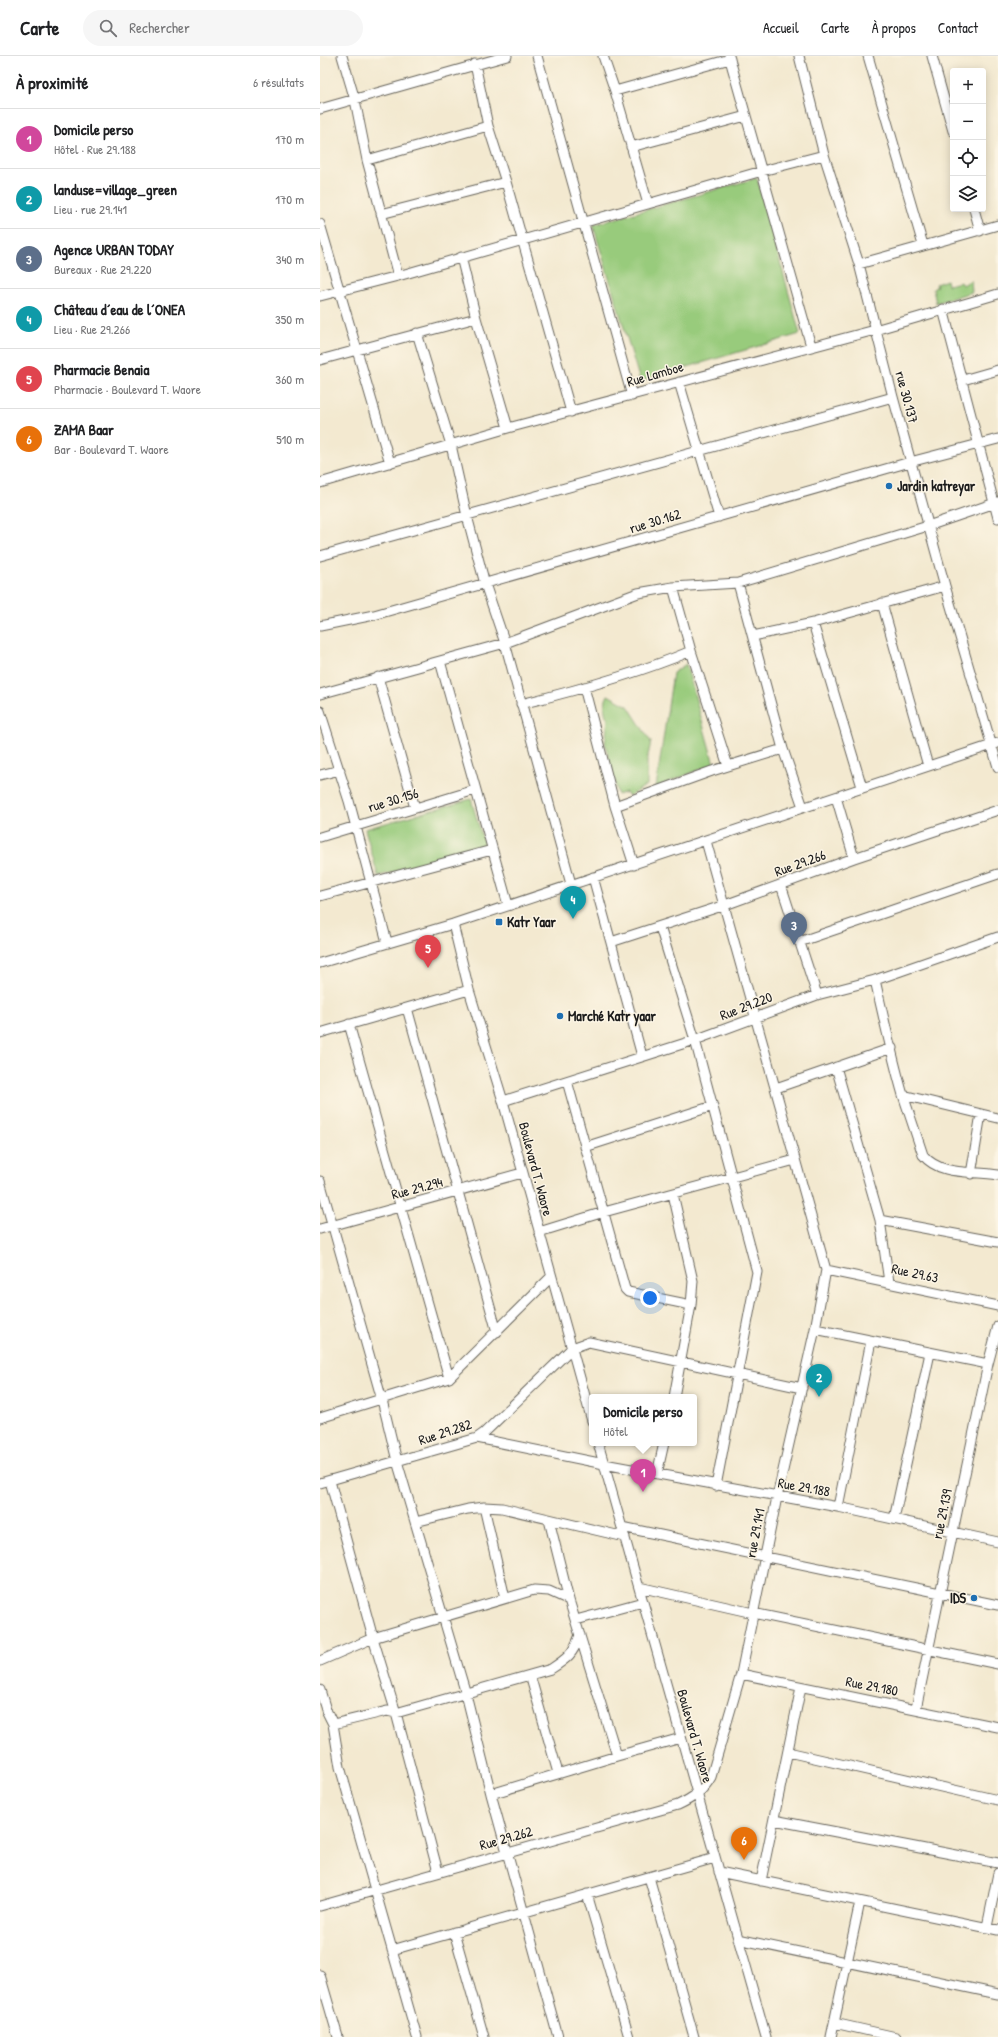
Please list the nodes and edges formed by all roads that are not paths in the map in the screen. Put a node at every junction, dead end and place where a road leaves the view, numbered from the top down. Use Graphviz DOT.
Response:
graph roads {
  1 [pos="342,56"];
  2 [pos="507,56"];
  3 [pos="537,56"];
  4 [pos="603,56"];
  5 [pos="799,56"];
  6 [pos="868,56"];
  7 [pos="932,56"];
  8 [pos="730,58"];
  9 [pos="475,64"];
  10 [pos="615,90"];
  11 [pos="355,100"];
  12 [pos="320,109"];
  13 [pos="746,116"];
  14 [pos="950,120"];
  15 [pos="488,126"];
  16 [pos="631,147"];
  17 [pos="824,156"];
  18 [pos="367,160"];
  19 [pos="762,171"];
  20 [pos="506,182"];
  21 [pos="648,204"];
  22 [pos="975,212"];
  23 [pos="381,214"];
  24 [pos="583,222"];
  25 [pos="320,224"];
  26 [pos="998,226"];
  27 [pos="980,231"];
  28 [pos="522,240"];
  29 [pos="923,245"];
  30 [pos="461,257"];
  31 [pos="859,264"];
  32 [pos="398,276"];
  33 [pos="338,291"];
  34 [pos="998,294"];
  35 [pos="320,296"];
  36 [pos="943,309"];
  37 [pos="476,318"];
  38 [pos="875,330"];
  39 [pos="418,333"];
  40 [pos="811,346"];
  41 [pos="356,350"];
  42 [pos="320,360"];
  43 [pos="998,370"];
  44 [pos="963,380"];
  45 [pos="679,382"];
  46 [pos="632,396"];
  47 [pos="893,397"];
  48 [pos="571,412"];
  49 [pos="508,428"];
  50 [pos="998,439"];
  51 [pos="451,445"];
  52 [pos="978,445"];
  53 [pos="700,450"];
  54 [pos="910,462"];
  55 [pos="390,463"];
  56 [pos="320,483"];
  57 [pos="996,503"];
  58 [pos="467,516"];
  59 [pos="719,516"];
  60 [pos="998,518"];
  61 [pos="928,526"];
  62 [pos="320,556"];
  63 [pos="738,583"];
  64 [pos="485,584"];
  65 [pos="945,586"];
  66 [pos="673,587"];
  67 [pos="882,603"];
  68 [pos="813,623"];
  69 [pos="320,626"];
  70 [pos="753,636"];
  71 [pos="504,643"];
  72 [pos="691,651"];
  73 [pos="440,660"];
  74 [pos="378,678"];
  75 [pos="584,687"];
  76 [pos="320,694"];
  77 [pos="521,704"];
  78 [pos="320,711"];
  79 [pos="995,744"];
  80 [pos="783,749"];
  81 [pos="728,766"];
  82 [pos="928,766"];
  83 [pos="998,767"];
  84 [pos="340,770"];
  85 [pos="320,775"];
  86 [pos="862,787"];
  87 [pos="475,790"];
  88 [pos="836,797"];
  89 [pos="615,806"];
  90 [pos="803,807"];
  91 [pos="415,808"];
  92 [pos="998,810"];
  93 [pos="356,826"];
  94 [pos="320,837"];
  95 [pos="706,841"];
  96 [pos="492,850"];
  97 [pos="854,858"];
  98 [pos="634,865"];
  99 [pos="998,874"];
  100 [pos="593,877"];
  101 [pos="372,881"];
  102 [pos="571,884"];
  103 [pos="781,885"];
  104 [pos="320,896"];
  105 [pos="508,905"];
  106 [pos="725,905"];
  107 [pos="453,924"];
  108 [pos="660,927"];
  109 [pos="998,937"];
  110 [pos="387,942"];
  111 [pos="611,942"];
  112 [pos="799,942"];
  113 [pos="320,963"];
  114 [pos="875,980"];
  115 [pos="469,990"];
  116 [pos="817,995"];
  117 [pos="407,1008"];
  118 [pos="756,1017"];
  119 [pos="349,1024"];
  120 [pos="320,1033"];
  121 [pos="695,1040"];
  122 [pos="892,1048"];
  123 [pos="642,1056"];
  124 [pos="836,1067"];
  125 [pos="567,1081"];
  126 [pos="776,1088"];
  127 [pos="903,1095"];
  128 [pos="503,1101"];
  129 [pos="713,1106"];
  130 [pos="982,1114"];
  131 [pos="998,1118"];
  132 [pos="585,1147"];
  133 [pos="795,1160"];
  134 [pos="522,1173"];
  135 [pos="971,1174"];
  136 [pos="998,1175"];
  137 [pos="733,1177"];
  138 [pos="320,1181"];
  139 [pos="457,1192"];
  140 [pos="673,1194"];
  141 [pos="400,1207"];
  142 [pos="604,1212"];
  143 [pos="880,1220"];
  144 [pos="332,1225"];
  145 [pos="320,1229"];
  146 [pos="539,1232"];
  147 [pos="998,1242"];
  148 [pos="826,1270"];
  149 [pos="551,1277"];
  150 [pos="889,1282"];
  151 [pos="691,1305"];
  152 [pos="998,1306"];
  153 [pos="998,1326"];
  154 [pos="815,1329"];
  155 [pos="497,1332"];
  156 [pos="871,1341"];
  157 [pos="572,1348"];
  158 [pos="930,1353"];
  159 [pos="681,1363"];
  160 [pos="988,1364"];
  161 [pos="738,1376"];
  162 [pos="449,1378"];
  163 [pos="802,1388"];
  164 [pos="675,1394"];
  165 [pos="382,1400"];
  166 [pos="589,1410"];
  167 [pos="320,1418"];
  168 [pos="477,1438"];
  169 [pos="599,1446"];
  170 [pos="663,1446"];
  171 [pos="397,1461"];
  172 [pos="604,1464"];
  173 [pos="657,1474"];
  174 [pos="330,1481"];
  175 [pos="320,1483"];
  176 [pos="716,1486"];
  177 [pos="777,1497"];
  178 [pos="484,1507"];
  179 [pos="838,1507"];
  180 [pos="894,1519"];
  181 [pos="549,1520"];
  182 [pos="415,1522"];
  183 [pos="622,1527"];
  184 [pos="953,1532"];
  185 [pos="625,1537"];
  186 [pos="998,1542"];
  187 [pos="765,1556"];
  188 [pos="639,1586"];
  189 [pos="941,1592"];
  190 [pos="505,1598"];
  191 [pos="569,1600"];
  192 [pos="643,1602"];
  193 [pos="998,1605"];
  194 [pos="754,1613"];
  195 [pos="443,1616"];
  196 [pos="576,1620"];
  197 [pos="580,1635"];
  198 [pos="373,1638"];
  199 [pos="928,1650"];
  200 [pos="320,1661"];
  201 [pos="998,1664"];
  202 [pos="741,1674"];
  203 [pos="530,1675"];
  204 [pos="801,1687"];
  205 [pos="320,1690"];
  206 [pos="466,1694"];
  207 [pos="916,1709"];
  208 [pos="323,1711"];
  209 [pos="396,1713"];
  210 [pos="333,1724"];
  211 [pos="998,1727"];
  212 [pos="682,1738"];
  213 [pos="788,1752"];
  214 [pos="617,1756"];
  215 [pos="558,1773"];
  216 [pos="491,1794"];
  217 [pos="697,1795"];
  218 [pos="998,1800"];
  219 [pos="774,1820"];
  220 [pos="507,1852"];
  221 [pos="715,1858"];
  222 [pos="998,1863"];
  223 [pos="438,1872"];
  224 [pos="719,1872"];
  225 [pos="998,1873"];
  226 [pos="649,1877"];
  227 [pos="761,1881"];
  228 [pos="376,1889"];
  229 [pos="588,1894"];
  230 [pos="860,1902"];
  231 [pos="320,1906"];
  232 [pos="525,1913"];
  233 [pos="987,1927"];
  234 [pos="998,1930"];
  235 [pos="454,1932"];
  236 [pos="738,1939"];
  237 [pos="392,1950"];
  238 [pos="847,1962"];
  239 [pos="320,1975"];
  240 [pos="998,1994"];
  241 [pos="834,2023"];
  242 [pos="338,2037"];
  243 [pos="418,2037"];
  244 [pos="484,2037"];
  245 [pos="558,2037"];
  246 [pos="629,2037"];
  247 [pos="694,2037"];
  248 [pos="766,2037"];
  249 [pos="831,2037"];
  250 [pos="894,2037"];
  1 -- 11 [label="street"];
  2 -- 9 [label="street"];
  3 -- 24 [label="street"];
  4 -- 10 [label="street"];
  5 -- 17 [label="street, rue 30.137"];
  6 -- 29 [label="street"];
  7 -- 14 [label="street"];
  8 -- 10 [label="street"];
  8 -- 13 [label="street"];
  9 -- 11 [label="street"];
  9 -- 15 [label="street"];
  10 -- 16 [label="street"];
  11 -- 12 [label="street"];
  11 -- 18 [label="street"];
  13 -- 16 [label="street"];
  13 -- 19 [label="street"];
  15 -- 18 [label="street"];
  15 -- 20 [label="street"];
  16 -- 21 [label="street"];
  17 -- 19 [label="street"];
  17 -- 31 [label="street, rue 30.137"];
  18 -- 23 [label="street"];
  19 -- 21 [label="street"];
  19 -- 40 [label="street"];
  20 -- 23 [label="street"];
  20 -- 28 [label="street"];
  21 -- 24 [label="street"];
  22 -- 27 [label="street"];
  23 -- 32 [label="street"];
  24 -- 28 [label="street"];
  24 -- 46 [label="street"];
  25 -- 33 [label="street"];
  26 -- 27 [label="street"];
  27 -- 29 [label="street"];
  28 -- 30 [label="street"];
  28 -- 48 [label="street"];
  29 -- 31 [label="street"];
  30 -- 32 [label="street"];
  30 -- 37 [label="street"];
  31 -- 38 [label="street, rue 30.137"];
  32 -- 33 [label="street"];
  33 -- 35 [label="street"];
  33 -- 41 [label="street"];
  34 -- 36 [label="street, Rue Lamboe"];
  36 -- 38 [label="street, Rue Lamboe"];
  36 -- 44 [label="street"];
  37 -- 39 [label="street"];
  37 -- 49 [label="street"];
  38 -- 40 [label="street, Rue Lamboe"];
  38 -- 47 [label="street, rue 30.137"];
  39 -- 41 [label="street"];
  39 -- 51 [label="street"];
  40 -- 45 [label="street, Rue Lamboe"];
  41 -- 42 [label="street"];
  41 -- 55 [label="street"];
  43 -- 44 [label="street"];
  44 -- 52 [label="street"];
  45 -- 46 [label="street, Rue Lamboe"];
  45 -- 53 [label="street"];
  46 -- 48 [label="street, Rue Lamboe"];
  47 -- 53 [label="street"];
  47 -- 54 [label="street, rue 30.137"];
  48 -- 49 [label="street, Rue Lamboe"];
  49 -- 51 [label="street, Rue Lamboe"];
  50 -- 52 [label="street, rue 30.162"];
  51 -- 55 [label="street, Rue Lamboe"];
  51 -- 58 [label="street"];
  52 -- 54 [label="street, rue 30.162"];
  52 -- 57 [label="street"];
  53 -- 58 [label="street"];
  53 -- 59 [label="street"];
  54 -- 59 [label="street, rue 30.162"];
  54 -- 61 [label="street, rue 30.137"];
  55 -- 56 [label="street, Rue Lamboe"];
  57 -- 60 [label="street"];
  57 -- 61 [label="street"];
  58 -- 62 [label="street"];
  58 -- 64 [label="street"];
  59 -- 64 [label="street, rue 30.162"];
  61 -- 63 [label="street"];
  61 -- 65 [label="street, rue 30.137"];
  63 -- 66 [label="street"];
  63 -- 70 [label="street"];
  64 -- 69 [label="street, rue 30.162"];
  64 -- 71 [label="street"];
  65 -- 67 [label="street"];
  65 -- 79 [label="street, rue 30.137"];
  66 -- 71 [label="street"];
  66 -- 72 [label="street"];
  67 -- 68 [label="street"];
  67 -- 82 [label="street"];
  68 -- 70 [label="street"];
  68 -- 86 [label="street"];
  70 -- 80 [label="street"];
  71 -- 73 [label="street"];
  71 -- 77 [label="street"];
  72 -- 75 [label="street"];
  72 -- 81 [label="street"];
  73 -- 74 [label="street"];
  73 -- 87 [label="street"];
  74 -- 76 [label="street"];
  74 -- 91 [label="street"];
  75 -- 77 [label="street"];
  75 -- 89 [label="street"];
  77 -- 102 [label="street"];
  78 -- 84 [label="street"];
  79 -- 82 [label="street"];
  79 -- 83 [label="street"];
  80 -- 81 [label="street"];
  80 -- 90 [label="street"];
  81 -- 89 [label="street"];
  82 -- 86 [label="street"];
  84 -- 85 [label="street"];
  84 -- 93 [label="street"];
  86 -- 88 [label="street"];
  87 -- 91 [label="street, rue 30.156"];
  87 -- 96 [label="street"];
  88 -- 90 [label="street"];
  88 -- 97 [label="street"];
  89 -- 98 [label="street"];
  90 -- 95 [label="street"];
  91 -- 93 [label="street, rue 30.156"];
  92 -- 97 [label="street, Rue 29.266"];
  93 -- 94 [label="street, rue 30.156"];
  93 -- 101 [label="street"];
  95 -- 98 [label="street"];
  95 -- 106 [label="street"];
  96 -- 101 [label="street"];
  96 -- 105 [label="street"];
  97 -- 103 [label="street, Rue 29.266"];
  98 -- 100 [label="street"];
  99 -- 112 [label="street"];
  100 -- 102 [label="street"];
  100 -- 111 [label="street"];
  101 -- 104 [label="street"];
  101 -- 110 [label="street"];
  102 -- 105 [label="street"];
  103 -- 106 [label="street, Rue 29.266"];
  103 -- 112 [label="street"];
  105 -- 107 [label="street"];
  106 -- 108 [label="street, Rue 29.266"];
  106 -- 118 [label="street"];
  107 -- 110 [label="street"];
  107 -- 115 [label="street, Boulevard T. Waore"];
  108 -- 111 [label="street, Rue 29.266"];
  108 -- 121 [label="street"];
  109 -- 114 [label="street, Rue 29.220"];
  110 -- 113 [label="street"];
  111 -- 123 [label="street"];
  112 -- 116 [label="street"];
  114 -- 116 [label="street, Rue 29.220"];
  114 -- 122 [label="street"];
  115 -- 117 [label="street"];
  115 -- 128 [label="street, Boulevard T. Waore"];
  116 -- 118 [label="street, Rue 29.220"];
  117 -- 119 [label="street"];
  117 -- 139 [label="street"];
  118 -- 121 [label="street, Rue 29.220"];
  118 -- 126 [label="street"];
  119 -- 120 [label="street"];
  119 -- 141 [label="street"];
  121 -- 123 [label="street, Rue 29.220"];
  121 -- 129 [label="street"];
  122 -- 124 [label="street"];
  122 -- 127 [label="street"];
  123 -- 125 [label="street, Rue 29.220"];
  124 -- 126 [label="street"];
  124 -- 143 [label="street"];
  125 -- 128 [label="street, Rue 29.220"];
  125 -- 132 [label="street"];
  126 -- 133 [label="street"];
  127 -- 130 [label="street"];
  127 -- 135 [label="street"];
  128 -- 134 [label="street, Boulevard T. Waore"];
  129 -- 132 [label="street"];
  129 -- 137 [label="street"];
  130 -- 131 [label="street"];
  130 -- 135 [label="street"];
  132 -- 142 [label="street"];
  133 -- 137 [label="street"];
  133 -- 148 [label="street"];
  134 -- 139 [label="street, Rue 29.294"];
  134 -- 146 [label="street, Boulevard T. Waore"];
  135 -- 136 [label="street"];
  137 -- 140 [label="street"];
  137 -- 161 [label="street"];
  138 -- 144 [label="street"];
  139 -- 141 [label="street, Rue 29.294"];
  139 -- 155 [label="street"];
  140 -- 142 [label="street"];
  140 -- 151 [label="street"];
  141 -- 144 [label="street, Rue 29.294"];
  141 -- 162 [label="street"];
  142 -- 146 [label="street"];
  142 -- 151 [label="street"];
  143 -- 147 [label="street"];
  143 -- 150 [label="street"];
  144 -- 145 [label="street, Rue 29.294"];
  144 -- 165 [label="street"];
  146 -- 149 [label="street, Boulevard T. Waore"];
  148 -- 150 [label="street, Rue 29.63"];
  148 -- 154 [label="street, rue 29.141"];
  149 -- 155 [label="street"];
  149 -- 157 [label="street, Boulevard T. Waore"];
  150 -- 152 [label="street, Rue 29.63"];
  151 -- 159 [label="street"];
  153 -- 160 [label="street, rue 29.139"];
  154 -- 156 [label="street"];
  154 -- 163 [label="street, rue 29.141"];
  155 -- 162 [label="street"];
  156 -- 158 [label="street"];
  156 -- 179 [label="street"];
  157 -- 159 [label="street"];
  157 -- 166 [label="street, Boulevard T. Waore"];
  157 -- 168 [label="street, Rue 29.282"];
  158 -- 160 [label="street"];
  158 -- 180 [label="street"];
  159 -- 161 [label="street"];
  159 -- 164 [label="street"];
  160 -- 184 [label="street, rue 29.139"];
  161 -- 163 [label="street"];
  161 -- 176 [label="street"];
  162 -- 165 [label="street"];
  163 -- 177 [label="street, rue 29.141"];
  165 -- 167 [label="street"];
  165 -- 171 [label="street"];
  168 -- 171 [label="street, Rue 29.282"];
  168 -- 172 [label="street, Rue 29.188"];
  169 -- 172 [label="street, Boulevard T. Waore"];
  170 -- 173 [label="street"];
  171 -- 174 [label="street, Rue 29.282"];
  171 -- 182 [label="street"];
  172 -- 173 [label="street, Rue 29.188"];
  172 -- 183 [label="street, Boulevard T. Waore"];
  173 -- 176 [label="street, Rue 29.188"];
  174 -- 175 [label="street, Rue 29.282"];
  174 -- 198 [label="street"];
  176 -- 177 [label="street, Rue 29.188"];
  177 -- 179 [label="street, Rue 29.188"];
  177 -- 187 [label="street, rue 29.141"];
  178 -- 181 [label="street"];
  178 -- 182 [label="street"];
  178 -- 190 [label="street"];
  179 -- 180 [label="street, Rue 29.188"];
  180 -- 184 [label="street, Rue 29.188"];
  181 -- 185 [label="street"];
  181 -- 191 [label="street"];
  182 -- 195 [label="street"];
  183 -- 185 [label="street, Boulevard T. Waore"];
  183 -- 187 [label="street"];
  184 -- 186 [label="street, Rue 29.188"];
  184 -- 189 [label="street, rue 29.139"];
  185 -- 188 [label="street, Boulevard T. Waore"];
  187 -- 189 [label="street"];
  187 -- 194 [label="street, rue 29.141"];
  188 -- 192 [label="street, Boulevard T. Waore"];
  188 -- 194 [label="street"];
  189 -- 193 [label="street"];
  189 -- 199 [label="street, rue 29.139"];
  190 -- 191 [label="street"];
  190 -- 195 [label="street"];
  191 -- 196 [label="street"];
  192 -- 196 [label="street"];
  192 -- 212 [label="street, Boulevard T. Waore"];
  194 -- 199 [label="street"];
  194 -- 202 [label="street, rue 29.141"];
  195 -- 198 [label="street"];
  195 -- 206 [label="street"];
  196 -- 197 [label="street"];
  197 -- 203 [label="street"];
  197 -- 214 [label="street"];
  198 -- 200 [label="street"];
  198 -- 209 [label="street"];
  199 -- 201 [label="street"];
  199 -- 207 [label="street, rue 29.139"];
  202 -- 204 [label="street, Rue 29.180"];
  202 -- 217 [label="street, rue 29.141"];
  203 -- 206 [label="street"];
  203 -- 215 [label="street"];
  204 -- 207 [label="street, Rue 29.180"];
  204 -- 213 [label="street"];
  205 -- 208 [label="street"];
  206 -- 209 [label="street"];
  206 -- 216 [label="street"];
  207 -- 211 [label="street, Rue 29.180"];
  208 -- 210 [label="street"];
  209 -- 210 [label="street"];
  209 -- 223 [label="street"];
  210 -- 228 [label="street"];
  212 -- 214 [label="street"];
  212 -- 217 [label="street, Boulevard T. Waore"];
  213 -- 218 [label="street"];
  213 -- 219 [label="street"];
  214 -- 215 [label="street"];
  215 -- 216 [label="street"];
  216 -- 220 [label="street"];
  217 -- 220 [label="street, Rue 29.262"];
  217 -- 221 [label="street, Boulevard T. Waore"];
  219 -- 222 [label="street"];
  219 -- 227 [label="street"];
  220 -- 223 [label="street, Rue 29.262"];
  220 -- 232 [label="street"];
  221 -- 224 [label="street, Boulevard T. Waore"];
  221 -- 226 [label="street"];
  223 -- 228 [label="street, Rue 29.262"];
  224 -- 227 [label="street"];
  224 -- 236 [label="street, Boulevard T. Waore"];
  225 -- 233 [label="street"];
  226 -- 229 [label="street"];
  226 -- 247 [label="street"];
  227 -- 230 [label="street"];
  228 -- 231 [label="street, Rue 29.262"];
  228 -- 237 [label="street"];
  229 -- 232 [label="street"];
  229 -- 246 [label="street"];
  230 -- 233 [label="street"];
  230 -- 238 [label="street"];
  232 -- 235 [label="street"];
  232 -- 245 [label="street"];
  233 -- 234 [label="street"];
  235 -- 237 [label="street"];
  235 -- 244 [label="street"];
  236 -- 238 [label="street"];
  236 -- 248 [label="street, Boulevard T. Waore"];
  237 -- 243 [label="street"];
  238 -- 240 [label="street"];
  238 -- 241 [label="street"];
  239 -- 242 [label="street"];
  241 -- 249 [label="street"];
  241 -- 250 [label="street"];
}
